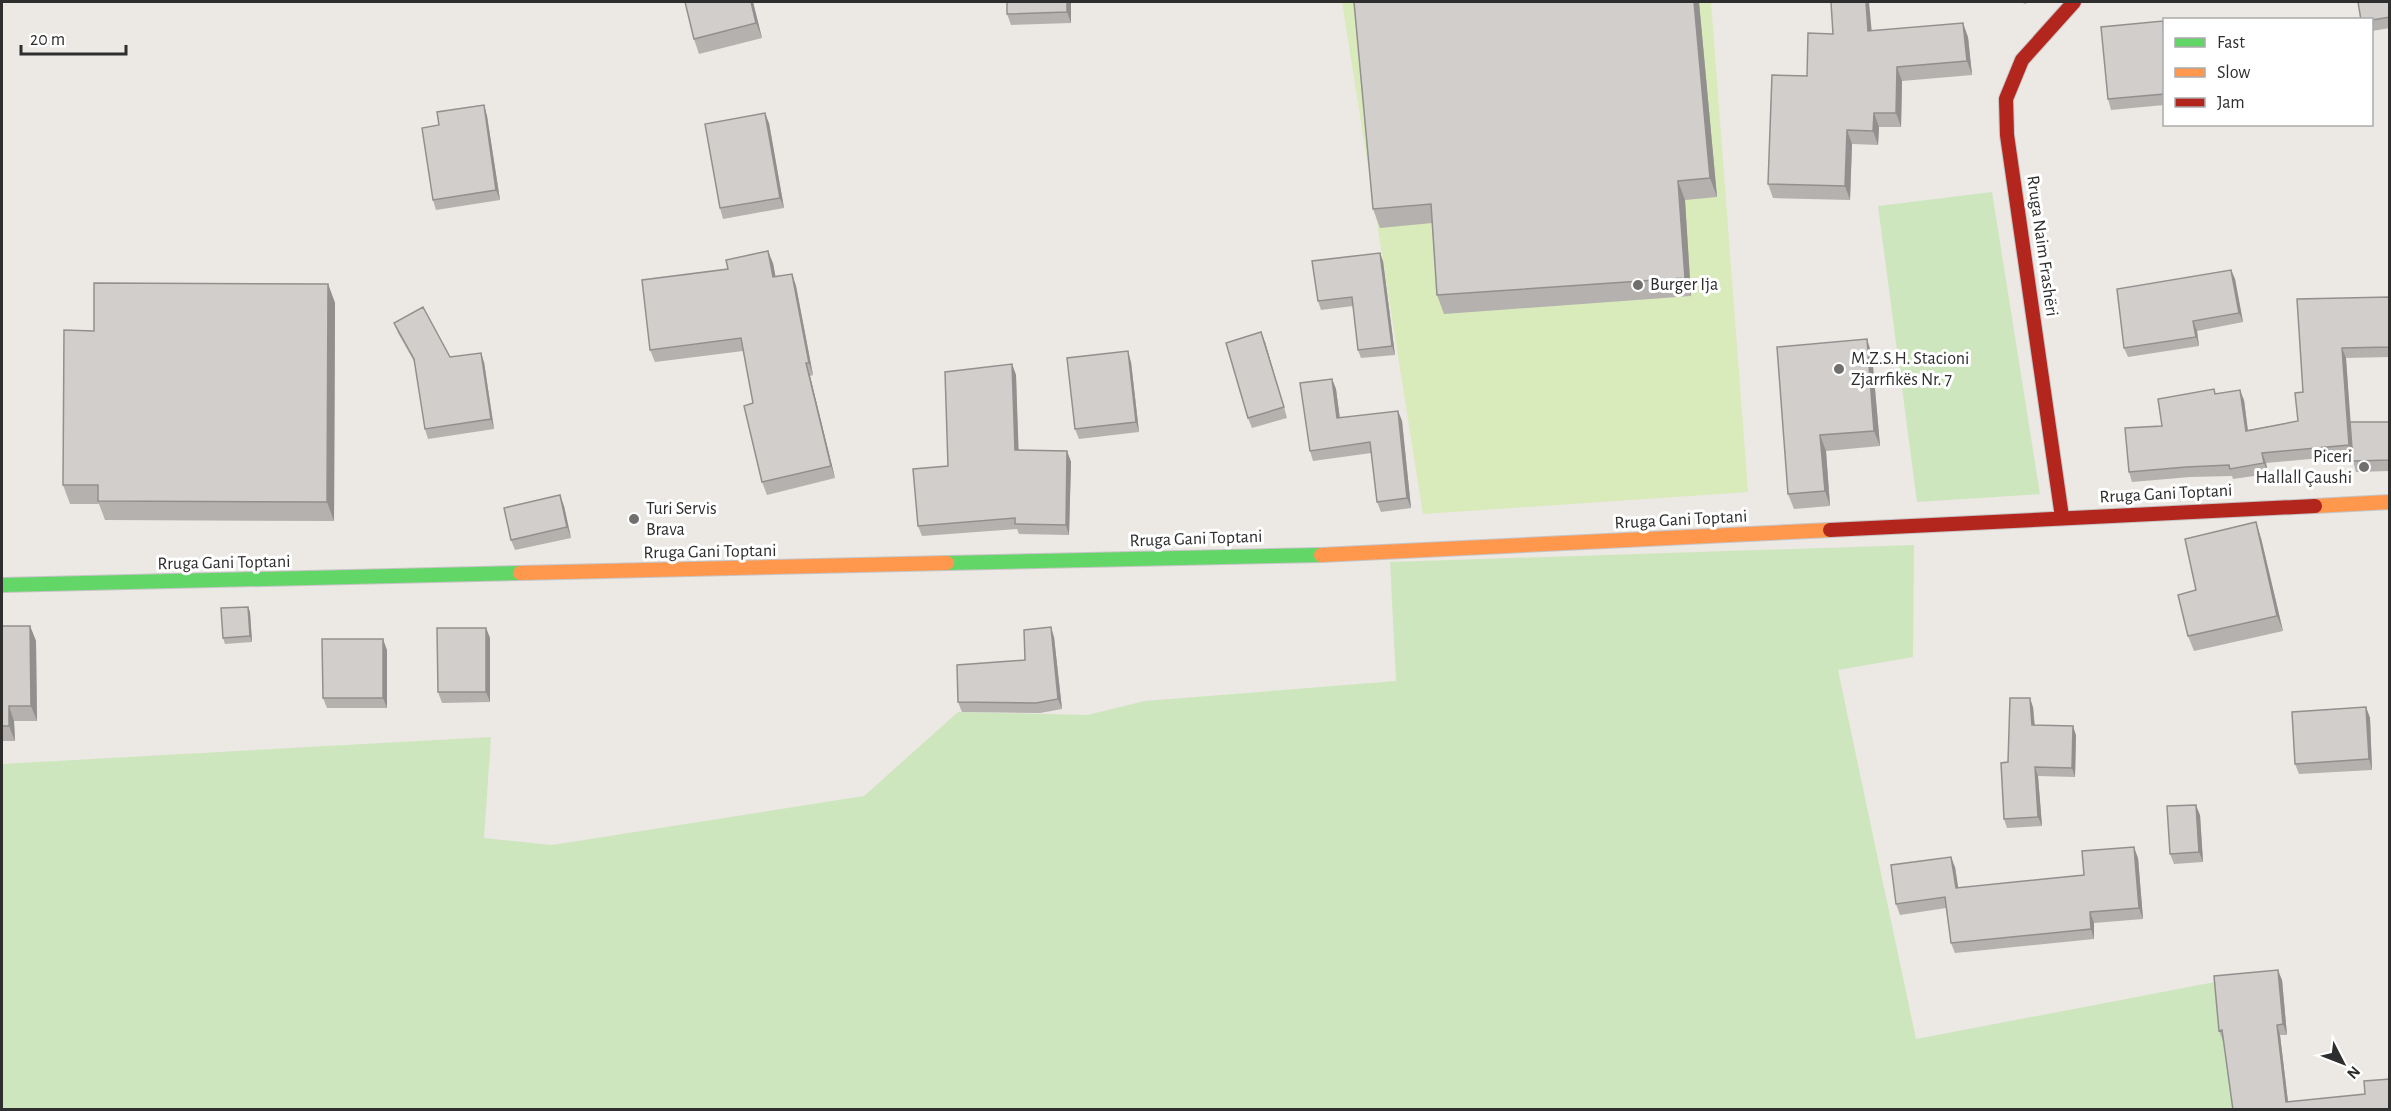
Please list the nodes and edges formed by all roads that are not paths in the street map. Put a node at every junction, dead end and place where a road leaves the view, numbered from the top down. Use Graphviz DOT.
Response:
graph roads {
  1 [pos="2074,2"];
  2 [pos="2390,502"];
  3 [pos="2062,517"];
  4 [pos="2,585"];
  1 -- 3 [label="main road, Rruga Naim Frashëri"];
  2 -- 3 [label="main road, Rruga Gani Toptani"];
  3 -- 4 [label="main road, Rruga Gani Toptani"];
}
